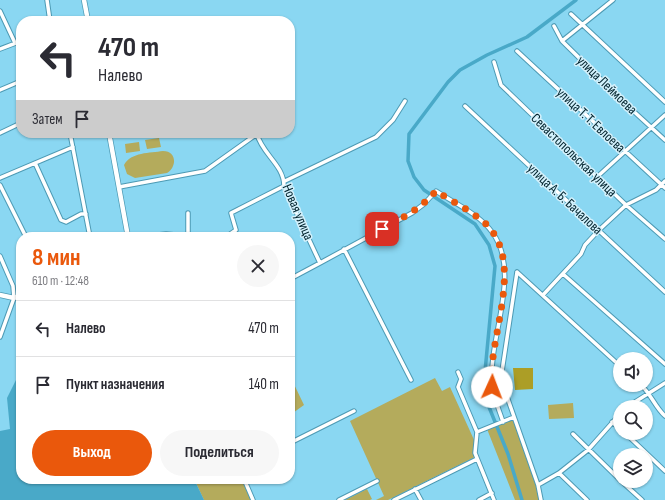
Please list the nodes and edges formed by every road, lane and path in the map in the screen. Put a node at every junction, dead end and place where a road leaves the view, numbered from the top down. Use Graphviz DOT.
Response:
graph roads {
  1 [pos="47,0"];
  2 [pos="84,0"];
  3 [pos="613,0"];
  4 [pos="0,11"];
  5 [pos="571,14"];
  6 [pos="49,16"];
  7 [pos="87,16"];
  8 [pos="582,24"];
  9 [pos="554,26"];
  10 [pos="562,42"];
  11 [pos="15,43"];
  12 [pos="0,49"];
  13 [pos="517,51"];
  14 [pos="494,62"];
  15 [pos="16,83"];
  16 [pos="0,90"];
  17 [pos="405,101"];
  18 [pos="665,102"];
  19 [pos="465,106"];
  20 [pos="665,115"];
  21 [pos="16,125"];
  22 [pos="652,128"];
  23 [pos="0,132"];
  24 [pos="71,138"];
  25 [pos="110,138"];
  26 [pos="251,138"];
  27 [pos="259,138"];
  28 [pos="665,140"];
  29 [pos="73,147"];
  30 [pos="625,151"];
  31 [pos="35,163"];
  32 [pos="597,177"];
  33 [pos="0,178"];
  34 [pos="285,181"];
  35 [pos="663,183"];
  36 [pos="0,185"];
  37 [pos="284,186"];
  38 [pos="119,187"];
  39 [pos="665,188"];
  40 [pos="626,205"];
  41 [pos="188,213"];
  42 [pos="86,214"];
  43 [pos="598,230"];
  44 [pos="24,232"];
  45 [pos="89,232"];
  46 [pos="127,232"];
  47 [pos="188,232"];
  48 [pos="233,232"];
  49 [pos="665,239"];
  50 [pos="344,249"];
  51 [pos="0,256"];
  52 [pos="320,263"];
  53 [pos="563,274"];
  54 [pos="295,276"];
  55 [pos="665,292"];
  56 [pos="0,295"];
  57 [pos="543,295"];
  58 [pos="14,298"];
  59 [pos="0,338"];
  60 [pos="613,360"];
  61 [pos="665,364"];
  62 [pos="458,372"];
  63 [pos="411,380"];
  64 [pos="665,383"];
  65 [pos="653,389"];
  66 [pos="648,392"];
  67 [pos="637,400"];
  68 [pos="354,411"];
  69 [pos="665,416"];
  70 [pos="514,417"];
  71 [pos="504,422"];
  72 [pos="612,422"];
  73 [pos="477,432"];
  74 [pos="573,434"];
  75 [pos="295,440"];
  76 [pos="632,440"];
  77 [pos="588,450"];
  78 [pos="477,459"];
  79 [pos="665,471"];
  80 [pos="559,473"];
  81 [pos="613,473"];
  82 [pos="377,481"];
  83 [pos="246,484"];
  84 [pos="538,485"];
  85 [pos="629,488"];
  86 [pos="415,489"];
  87 [pos="492,493"];
  88 [pos="252,500"];
  89 [pos="339,500"];
  90 [pos="394,500"];
  91 [pos="421,500"];
  92 [pos="479,500"];
  93 [pos="494,500"];
  94 [pos="541,500"];
  95 [pos="587,500"];
  96 [pos="642,500"];
  1 -- 6 [label="street"];
  2 -- 7 [label="street"];
  3 -- 8 [label="street"];
  4 -- 11 [label="street"];
  5 -- 8 [label="street"];
  8 -- 10 [label="street"];
  8 -- 18 [label="street"];
  9 -- 10 [label="street, улица Леймоева"];
  10 -- 22 [label="street, улица Леймоева"];
  11 -- 12 [label="street"];
  13 -- 30 [label="street, улица Т. Т. Евлоева"];
  14 -- 32 [label="street, Севастопольская улица"];
  15 -- 16 [label="street"];
  17 -- 34 [label="street"];
  19 -- 43 [label="street, улица А. Б. Бачалова"];
  20 -- 22 [label="street"];
  21 -- 23 [label="street"];
  22 -- 28 [label="street, улица Леймоева"];
  22 -- 30 [label="street"];
  24 -- 29 [label="street"];
  25 -- 38 [label="street"];
  26 -- 38 [label="street, Новая улица"];
  27 -- 34 [label="street, Новая улица"];
  29 -- 31 [label="street"];
  29 -- 42 [label="street"];
  30 -- 32 [label="street"];
  30 -- 35 [label="street, улица Т. Т. Евлоева"];
  31 -- 33 [label="street"];
  31 -- 42 [label="street"];
  32 -- 40 [label="street, Севастопольская улица"];
  34 -- 37 [label="street, Новая улица"];
  35 -- 39 [label="street, улица Т. Т. Евлоева"];
  35 -- 40 [label="street"];
  36 -- 44 [label="street"];
  37 -- 48 [label="street"];
  37 -- 52 [label="street, Новая улица"];
  38 -- 46 [label="street"];
  40 -- 43 [label="street"];
  40 -- 49 [label="street, Севастопольская улица"];
  41 -- 47 [label="street"];
  42 -- 45 [label="street"];
  43 -- 53 [label="street"];
  43 -- 55 [label="street, улица А. Б. Бачалова"];
  50 -- 52 [label="street"];
  50 -- 63 [label="street"];
  50 -- 71 [label="street"];
  51 -- 58 [label="street"];
  52 -- 54 [label="street"];
  53 -- 57 [label="street"];
  53 -- 61 [label="street"];
  56 -- 58 [label="street"];
  57 -- 60 [label="street"];
  57 -- 70 [label="street"];
  58 -- 59 [label="street"];
  62 -- 73 [label="street"];
  64 -- 65 [label="street"];
  66 -- 67 [label="street"];
  66 -- 69 [label="street"];
  68 -- 75 [label="street"];
  70 -- 71 [label="street"];
  70 -- 84 [label="street"];
  71 -- 73 [label="street"];
  72 -- 77 [label="street"];
  73 -- 78 [label="street"];
  74 -- 77 [label="street"];
  76 -- 79 [label="street"];
  77 -- 80 [label="street"];
  77 -- 81 [label="street"];
  78 -- 86 [label="street"];
  78 -- 87 [label="street"];
  80 -- 84 [label="street"];
  80 -- 95 [label="street"];
  82 -- 89 [label="street"];
  83 -- 88 [label="street"];
  84 -- 94 [label="street"];
  85 -- 96 [label="street"];
  86 -- 90 [label="street"];
  86 -- 91 [label="street"];
  87 -- 92 [label="street"];
  87 -- 93 [label="street"];
}
